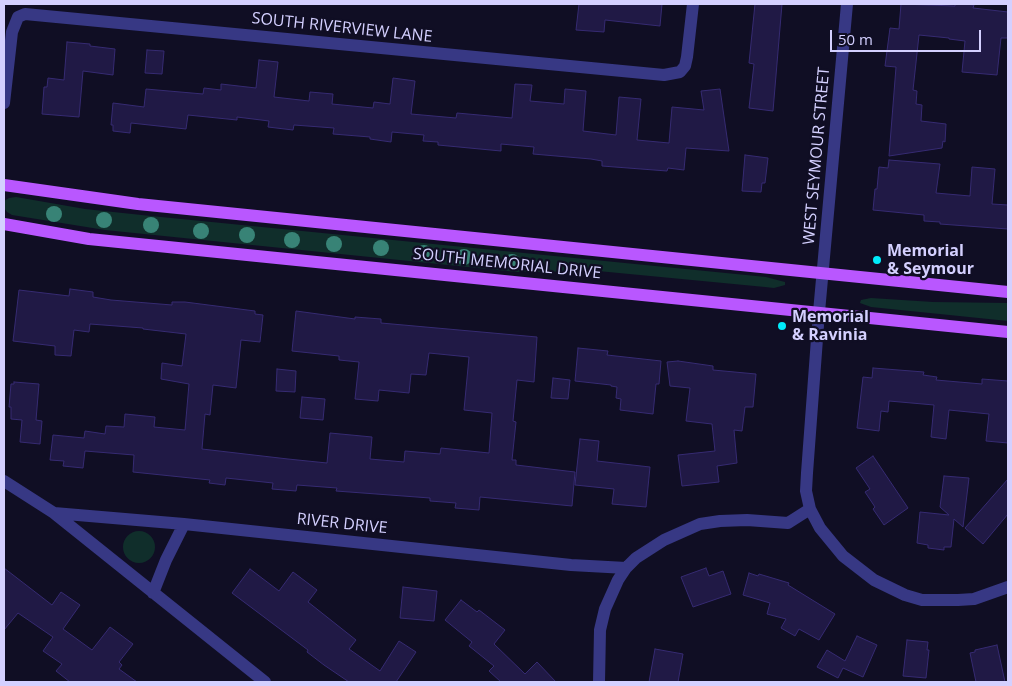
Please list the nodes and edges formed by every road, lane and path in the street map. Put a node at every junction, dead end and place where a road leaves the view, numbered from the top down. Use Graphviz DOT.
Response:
graph roads {
  1 [pos="693,4"];
  2 [pos="847,4"];
  3 [pos="4,103"];
  4 [pos="4,184"];
  5 [pos="4,224"];
  6 [pos="822,274"];
  7 [pos="1008,292"];
  8 [pos="819,312"];
  9 [pos="1008,332"];
  10 [pos="4,481"];
  11 [pos="810,509"];
  12 [pos="54,514"];
  13 [pos="184,524"];
  14 [pos="626,568"];
  15 [pos="1008,587"];
  16 [pos="153,593"];
  17 [pos="265,682"];
  18 [pos="599,682"];
  1 -- 3 [label="street, SOUTH RIVERVIEW LANE"];
  2 -- 6 [label="street, WEST SEYMOUR STREET"];
  4 -- 6 [label="main road, SOUTH MEMORIAL DRIVE"];
  5 -- 8 [label="main road, SOUTH MEMORIAL DRIVE"];
  6 -- 7 [label="main road, SOUTH MEMORIAL DRIVE"];
  6 -- 8 [label="street, WEST SEYMOUR STREET"];
  8 -- 9 [label="main road, SOUTH MEMORIAL DRIVE"];
  8 -- 11 [label="street, WEST SEYMOUR STREET"];
  10 -- 12 [label="street"];
  11 -- 14 [label="street"];
  11 -- 15 [label="street"];
  12 -- 13 [label="street, RIVER DRIVE"];
  12 -- 16 [label="street"];
  13 -- 14 [label="street, RIVER DRIVE"];
  13 -- 16 [label="street"];
  14 -- 18 [label="street"];
  16 -- 17 [label="street"];
}
